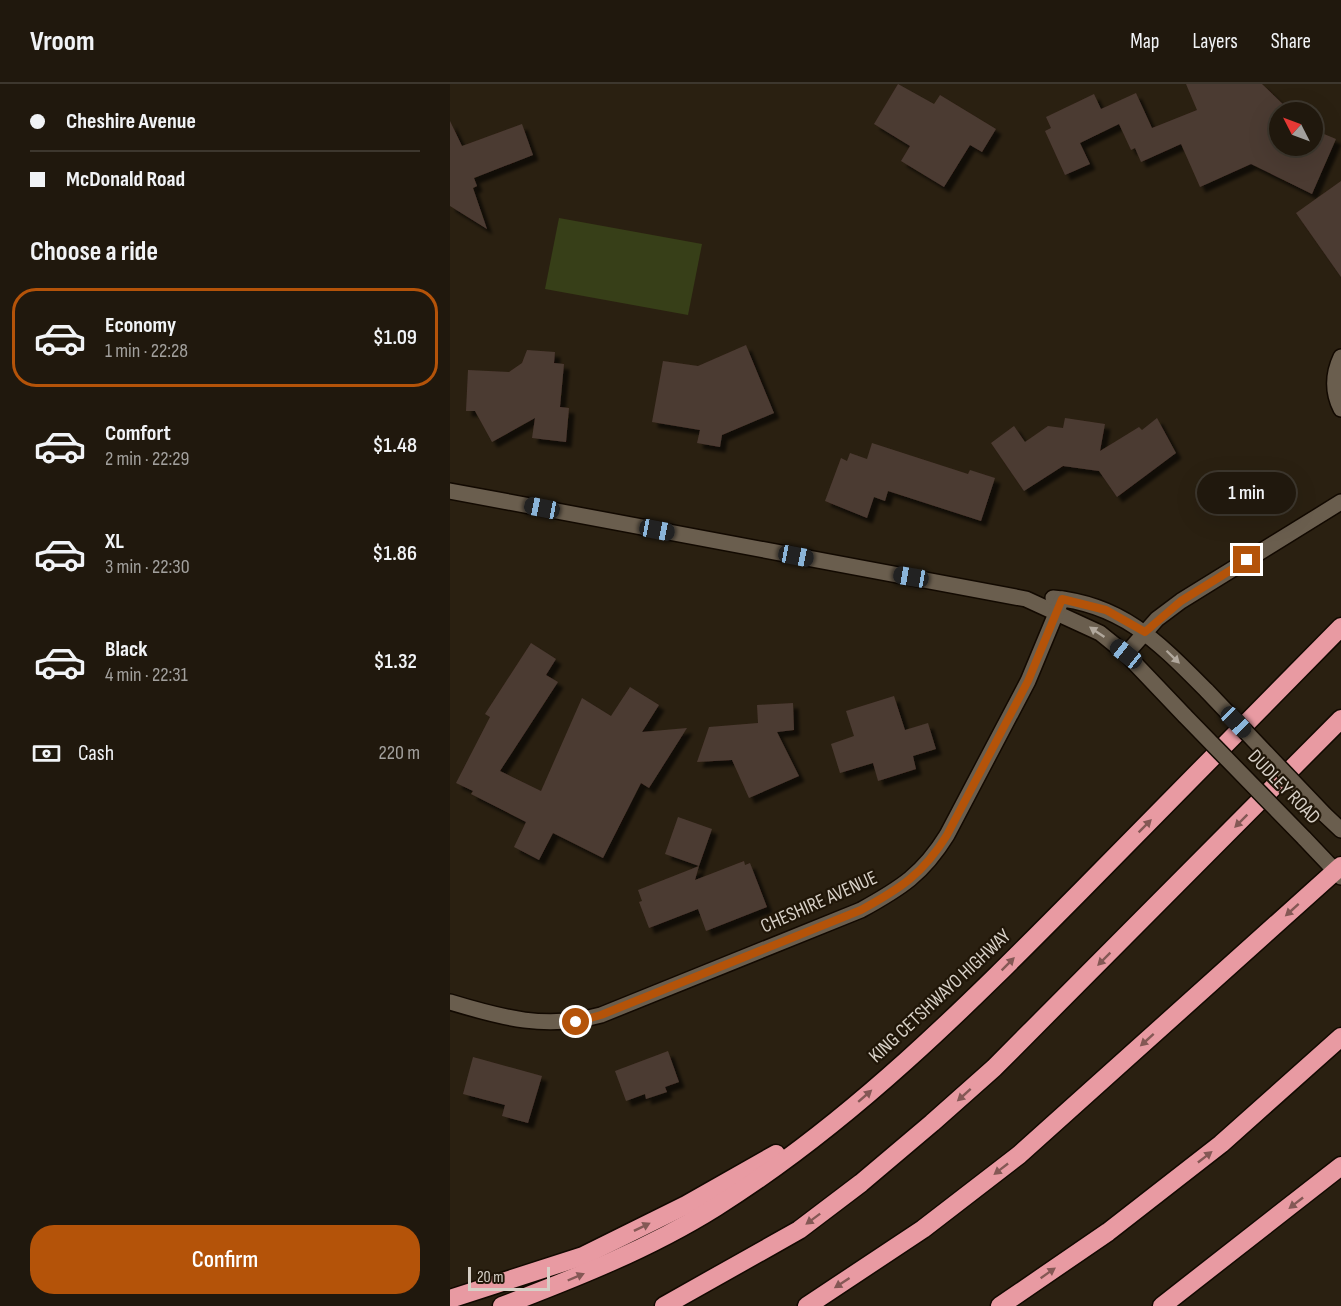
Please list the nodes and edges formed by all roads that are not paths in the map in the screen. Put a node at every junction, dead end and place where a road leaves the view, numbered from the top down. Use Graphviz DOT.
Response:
graph roads {
  1 [pos="1341,357"];
  2 [pos="1341,409"];
  3 [pos="450,491"];
  4 [pos="1341,502"];
  5 [pos="1059,605"];
  6 [pos="1341,627"];
  7 [pos="1145,632"];
  8 [pos="1126,654"];
  9 [pos="1341,719"];
  10 [pos="1341,830"];
  11 [pos="1339,871"];
  12 [pos="450,1002"];
  13 [pos="1341,1037"];
  14 [pos="843,1116"];
  15 [pos="1341,1166"];
  16 [pos="450,1299"];
  17 [pos="502,1306"];
  18 [pos="664,1306"];
  19 [pos="807,1306"];
  20 [pos="1000,1306"];
  21 [pos="1162,1306"];
  1 -- 2 [label="street"];
  3 -- 5 [label="street, DUDLEY ROAD"];
  4 -- 7 [label="street"];
  5 -- 7 [label="street, DUDLEY ROAD"];
  8 -- 5 [label="street, DUDLEY ROAD, one-way"];
  5 -- 12 [label="street, CHESHIRE AVENUE"];
  14 -- 6 [label="highway, KING CETSHWAYO HIGHWAY, one-way"];
  7 -- 8 [label="street"];
  7 -- 10 [label="street, DUDLEY ROAD, one-way, bridge"];
  8 -- 11 [label="street, DUDLEY ROAD, bridge"];
  9 -- 18 [label="highway, one-way"];
  11 -- 19 [label="highway, one-way"];
  20 -- 13 [label="highway, one-way"];
  16 -- 14 [label="highway, one-way"];
  17 -- 14 [label="highway, KING CETSHWAYO HIGHWAY, one-way"];
  15 -- 21 [label="highway, one-way"];
}
